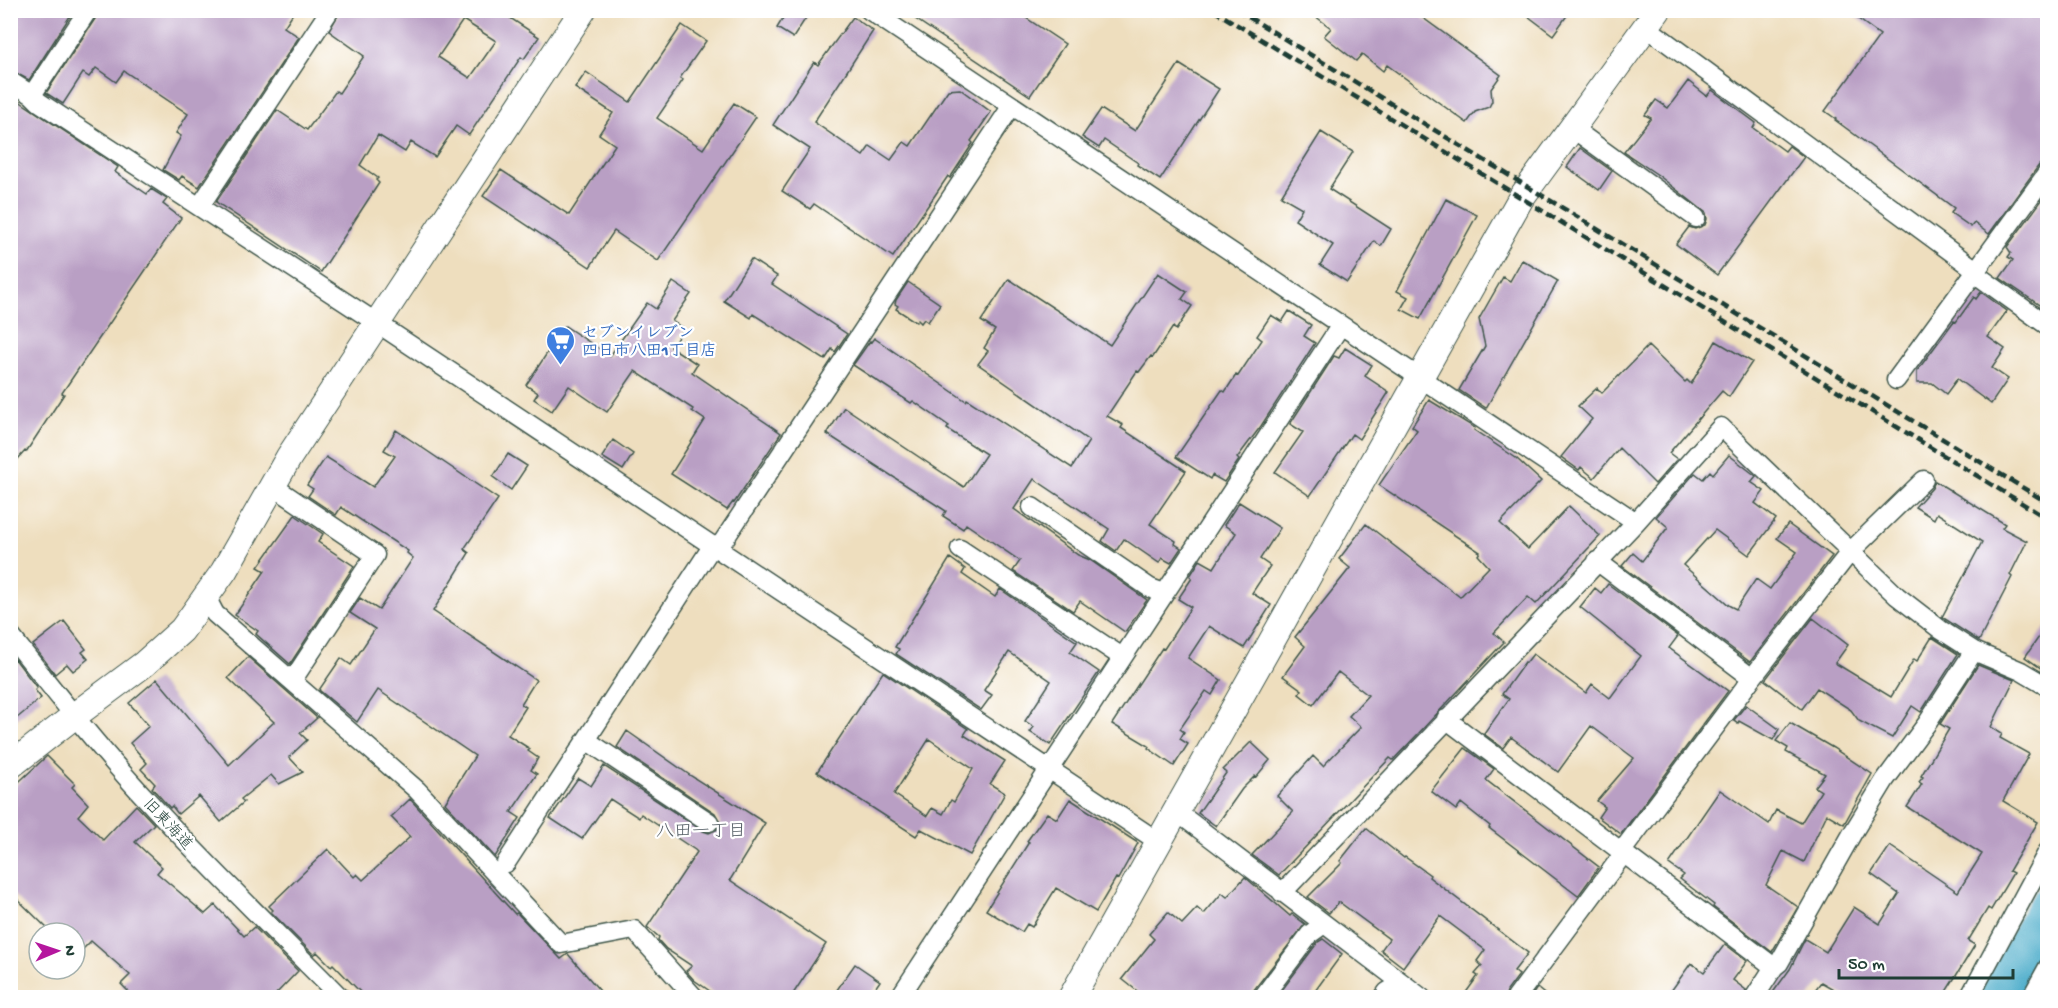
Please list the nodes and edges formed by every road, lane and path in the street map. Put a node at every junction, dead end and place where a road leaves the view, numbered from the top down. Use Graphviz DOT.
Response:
graph roads {
  1 [pos="88,10"];
  2 [pos="330,10"];
  3 [pos="583,10"];
  4 [pos="869,10"];
  5 [pos="1652,19"];
  6 [pos="10,81"];
  7 [pos="32,95"];
  8 [pos="1011,107"];
  9 [pos="1572,128"];
  10 [pos="2048,172"];
  11 [pos="200,206"];
  12 [pos="1696,218"];
  13 [pos="1975,271"];
  14 [pos="377,323"];
  15 [pos="1341,325"];
  16 [pos="2048,326"];
  17 [pos="1419,378"];
  18 [pos="1896,380"];
  19 [pos="1924,480"];
  20 [pos="273,486"];
  21 [pos="1032,507"];
  22 [pos="1636,522"];
  23 [pos="715,547"];
  24 [pos="960,549"];
  25 [pos="1850,552"];
  26 [pos="1597,561"];
  27 [pos="1164,593"];
  28 [pos="206,597"];
  29 [pos="10,635"];
  30 [pos="1974,651"];
  31 [pos="1122,657"];
  32 [pos="1752,678"];
  33 [pos="292,681"];
  34 [pos="2048,687"];
  35 [pos="74,716"];
  36 [pos="1446,720"];
  37 [pos="586,740"];
  38 [pos="10,766"];
  39 [pos="1049,768"];
  40 [pos="1177,812"];
  41 [pos="709,822"];
  42 [pos="1159,842"];
  43 [pos="2048,851"];
  44 [pos="1623,852"];
  45 [pos="506,863"];
  46 [pos="1282,893"];
  47 [pos="1324,924"];
  48 [pos="2048,967"];
  49 [pos="1774,968"];
  50 [pos="1402,983"];
  51 [pos="341,998"];
  52 [pos="695,998"];
  53 [pos="899,998"];
  54 [pos="1071,998"];
  55 [pos="1262,998"];
  56 [pos="1383,998"];
  57 [pos="1422,998"];
  58 [pos="1516,998"];
  59 [pos="1754,998"];
  60 [pos="1969,998"];
  61 [pos="2031,998"];
  1 -- 7 [label="street"];
  2 -- 11 [label="street"];
  3 -- 14 [label="street"];
  4 -- 8 [label="street"];
  5 -- 9 [label="street"];
  5 -- 13 [label="street"];
  6 -- 7 [label="street"];
  7 -- 11 [label="street"];
  8 -- 15 [label="street"];
  8 -- 23 [label="street"];
  9 -- 12 [label="street"];
  9 -- 17 [label="street"];
  10 -- 13 [label="street"];
  11 -- 14 [label="street"];
  13 -- 16 [label="street"];
  13 -- 18 [label="street"];
  14 -- 20 [label="street"];
  14 -- 23 [label="street"];
  15 -- 17 [label="street"];
  15 -- 27 [label="street"];
  17 -- 22 [label="street"];
  17 -- 40 [label="street"];
  19 -- 25 [label="street"];
  20 -- 28 [label="street"];
  20 -- 33 [label="street"];
  21 -- 27 [label="street"];
  22 -- 25 [label="street"];
  22 -- 26 [label="street"];
  23 -- 37 [label="street"];
  23 -- 39 [label="street"];
  24 -- 31 [label="street"];
  25 -- 30 [label="street"];
  25 -- 32 [label="street"];
  26 -- 32 [label="street"];
  26 -- 36 [label="street"];
  27 -- 31 [label="street"];
  28 -- 33 [label="street"];
  28 -- 35 [label="street"];
  29 -- 35 [label="street, 旧東海道"];
  30 -- 34 [label="street"];
  30 -- 49 [label="street"];
  31 -- 39 [label="street"];
  32 -- 44 [label="street"];
  33 -- 52 [label="street"];
  35 -- 38 [label="street"];
  35 -- 51 [label="street, 旧東海道"];
  36 -- 44 [label="street"];
  36 -- 46 [label="street"];
  37 -- 41 [label="street"];
  37 -- 45 [label="street"];
  39 -- 42 [label="street"];
  39 -- 53 [label="street"];
  40 -- 42 [label="street"];
  40 -- 46 [label="street"];
  42 -- 54 [label="street"];
  43 -- 60 [label="street"];
  44 -- 49 [label="street"];
  44 -- 58 [label="street"];
  46 -- 47 [label="street"];
  47 -- 50 [label="street"];
  47 -- 55 [label="street"];
  48 -- 61 [label="street"];
  49 -- 59 [label="street"];
  50 -- 56 [label="street"];
  50 -- 57 [label="street"];
}
